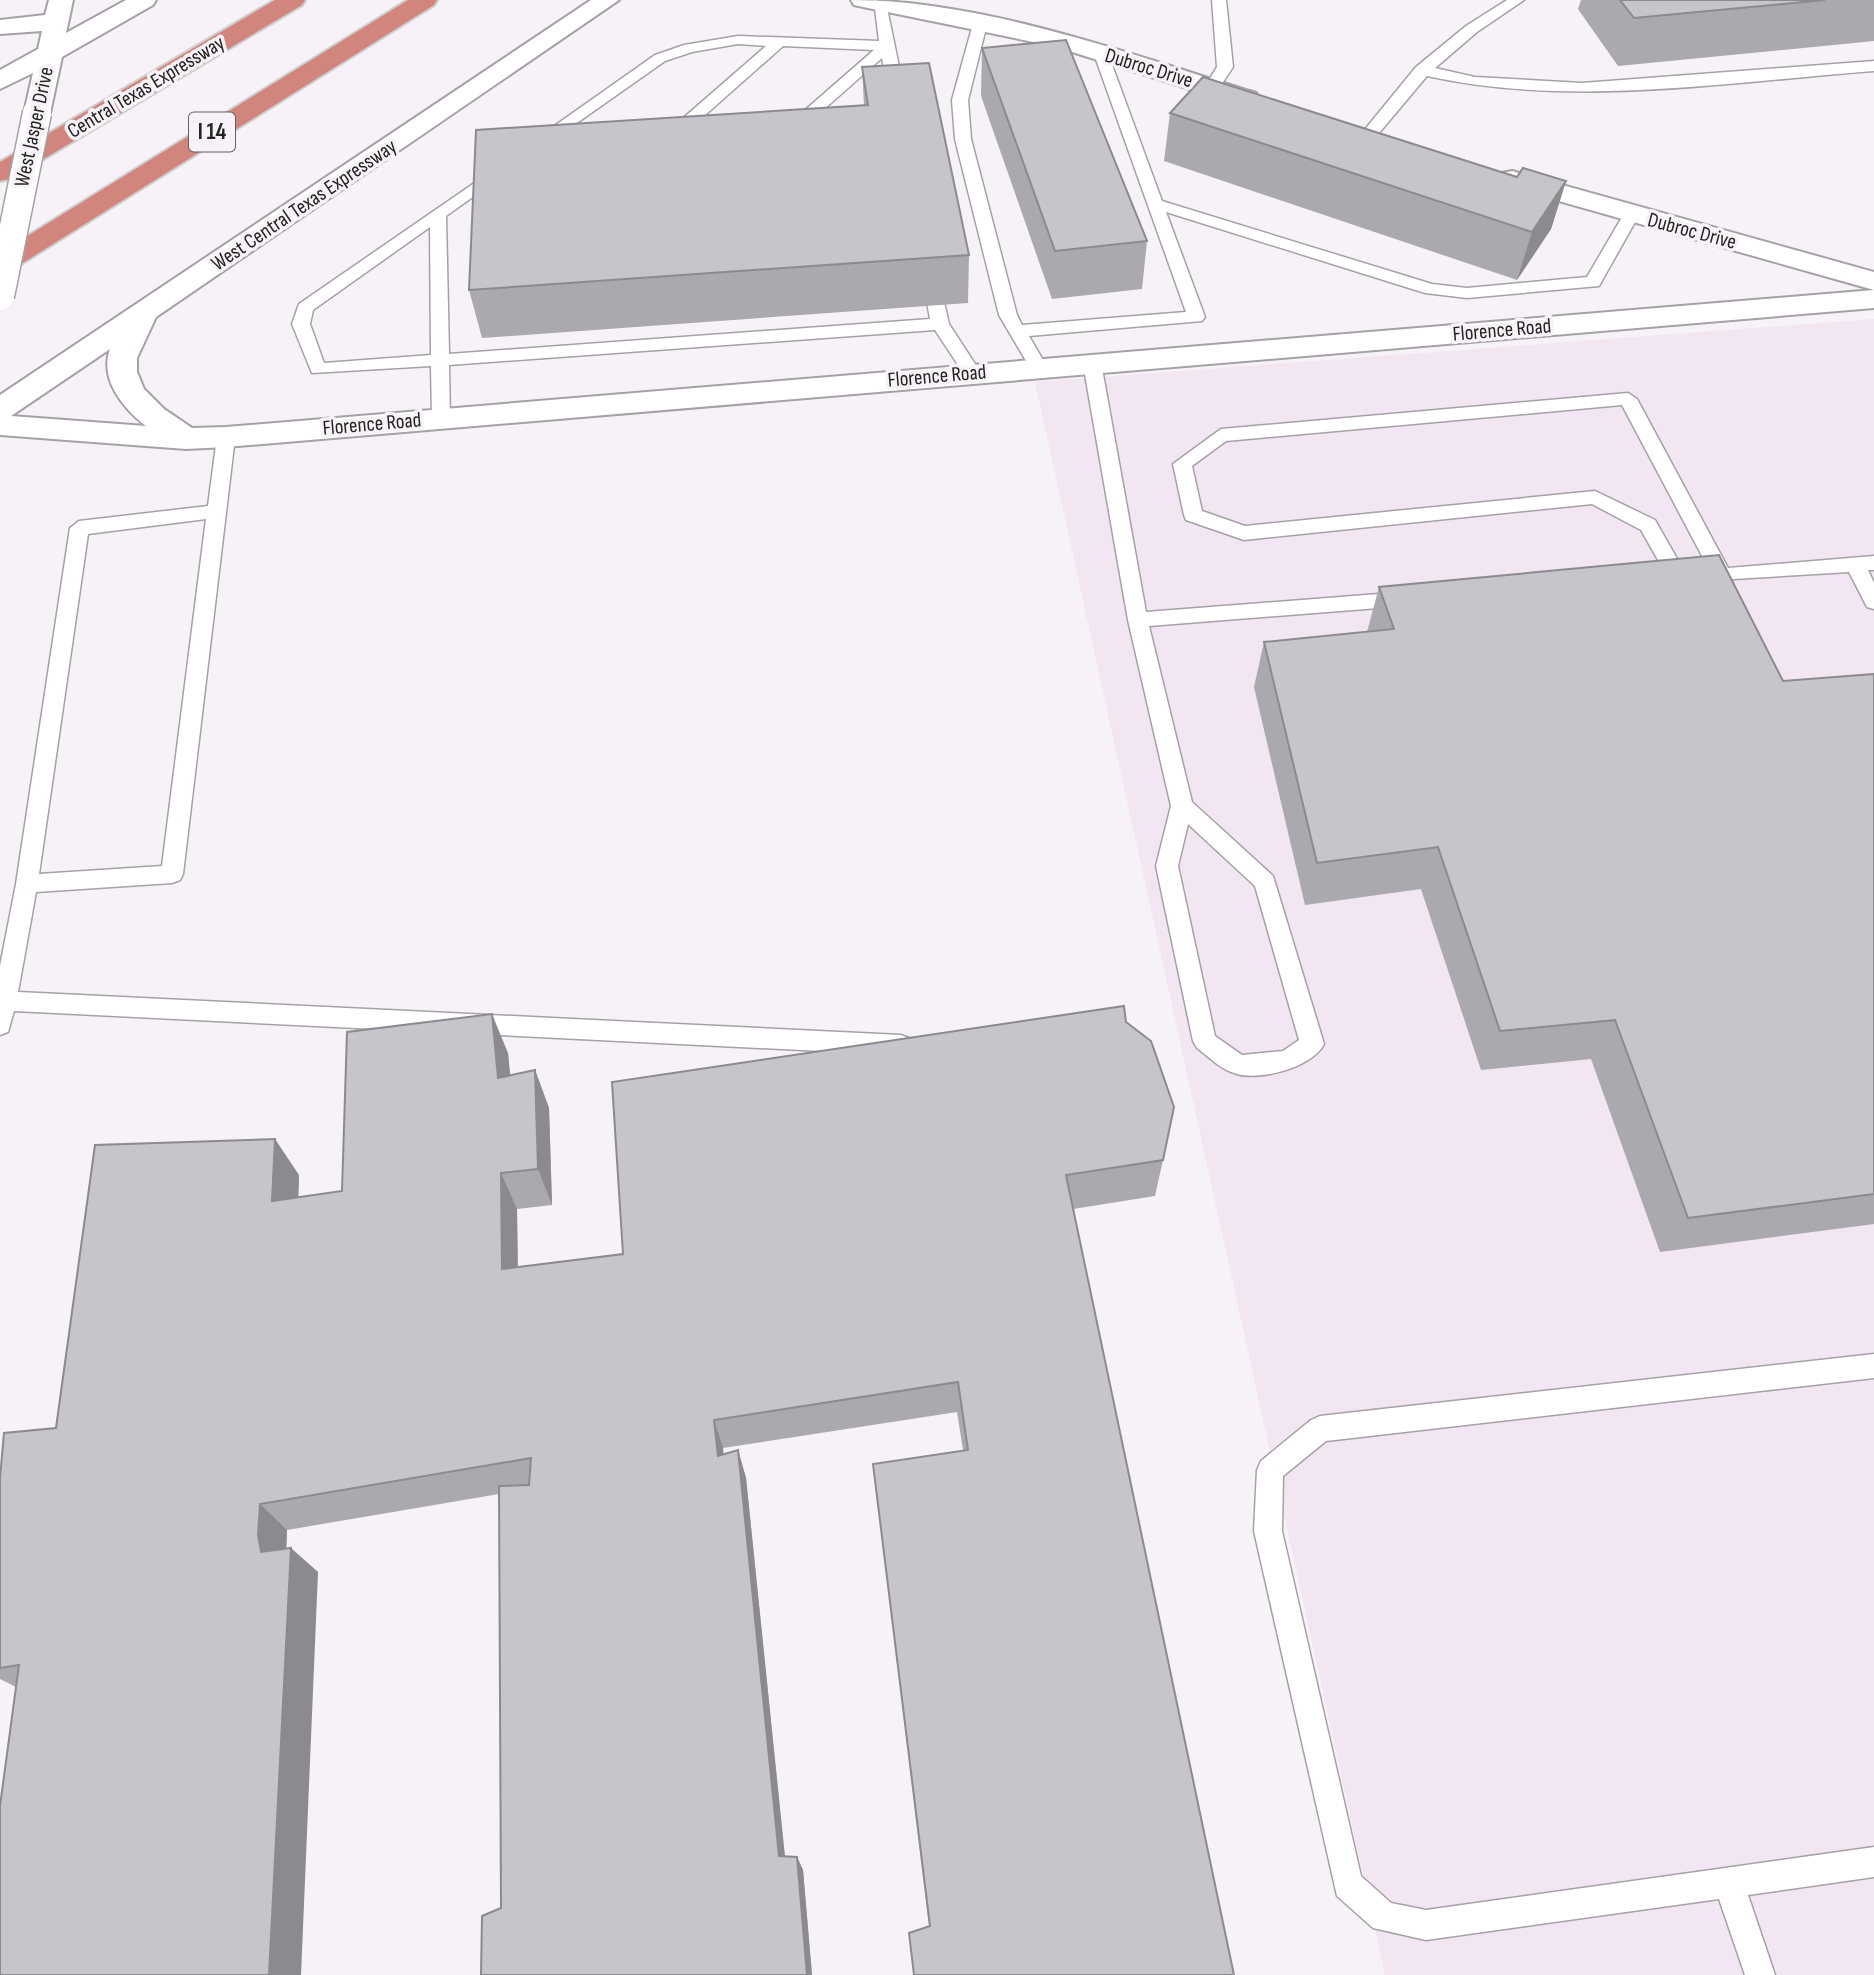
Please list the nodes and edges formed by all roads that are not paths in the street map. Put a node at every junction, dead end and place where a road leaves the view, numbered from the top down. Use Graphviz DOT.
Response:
graph roads {
  1 [pos="144,0"];
  2 [pos="293,0"];
  3 [pos="425,0"];
  4 [pos="607,0"];
  5 [pos="1219,0"];
  6 [pos="1517,0"];
  7 [pos="871,2"];
  8 [pos="59,11"];
  9 [pos="980,24"];
  10 [pos="0,27"];
  11 [pos="780,41"];
  12 [pos="887,46"];
  13 [pos="49,54"];
  14 [pos="1101,54"];
  15 [pos="1874,66"];
  16 [pos="1421,70"];
  17 [pos="0,81"];
  18 [pos="1212,88"];
  19 [pos="1277,108"];
  20 [pos="900,112"];
  21 [pos="774,124"];
  22 [pos="706,128"];
  23 [pos="1342,128"];
  24 [pos="573,136"];
  25 [pos="1368,136"];
  26 [pos="547,138"];
  27 [pos="1395,144"];
  28 [pos="1486,172"];
  29 [pos="0,173"];
  30 [pos="1156,204"];
  31 [pos="438,215"];
  32 [pos="1631,215"];
  33 [pos="927,258"];
  34 [pos="0,265"];
  35 [pos="1874,281"];
  36 [pos="0,296"];
  37 [pos="1874,299"];
  38 [pos="144,313"];
  39 [pos="940,324"];
  40 [pos="1017,331"];
  41 [pos="442,360"];
  42 [pos="1092,363"];
  43 [pos="1038,367"];
  44 [pos="972,373"];
  45 [pos="0,409"];
  46 [pos="441,419"];
  47 [pos="0,425"];
  48 [pos="226,437"];
  49 [pos="186,439"];
  50 [pos="217,511"];
  51 [pos="1864,564"];
  52 [pos="1722,575"];
  53 [pos="1678,578"];
  54 [pos="1650,580"];
  55 [pos="1429,597"];
  56 [pos="1874,602"];
  57 [pos="1138,620"];
  58 [pos="1182,806"];
  59 [pos="27,884"];
  60 [pos="2,1001"];
  61 [pos="0,1025"];
  62 [pos="918,1045"];
  63 [pos="1874,1366"];
  64 [pos="1874,1862"];
  65 [pos="1728,1882"];
  66 [pos="1760,1975"];
  1 -- 13 [label="street"];
  2 -- 29 [label="highway, Central Texas Expressway"];
  3 -- 34 [label="highway, I 14"];
  4 -- 38 [label="street, West Central Texas Expressway"];
  5 -- 18 [label="lane"];
  6 -- 16 [label="lane"];
  7 -- 9 [label="street, Dubroc Drive"];
  7 -- 12 [label="lane"];
  8 -- 10 [label="street"];
  8 -- 13 [label="street, West Jasper Drive"];
  9 -- 14 [label="street, Dubroc Drive"];
  9 -- 40 [label="lane"];
  11 -- 12 [label="lane"];
  11 -- 22 [label="lane"];
  11 -- 26 [label="lane"];
  12 -- 20 [label="lane"];
  12 -- 21 [label="lane"];
  13 -- 17 [label="street"];
  13 -- 36 [label="street, West Jasper Drive, bridge"];
  14 -- 18 [label="street, Dubroc Drive"];
  14 -- 30 [label="lane"];
  15 -- 16 [label="lane"];
  16 -- 25 [label="lane"];
  18 -- 19 [label="street, Dubroc Drive"];
  23 -- 25 [label="street"];
  24 -- 26 [label="lane"];
  25 -- 27 [label="street"];
  26 -- 31 [label="lane"];
  28 -- 32 [label="street, Dubroc Drive"];
  30 -- 32 [label="lane"];
  30 -- 40 [label="lane"];
  31 -- 41 [label="lane"];
  31 -- 41 [label="lane"];
  32 -- 35 [label="street, Dubroc Drive"];
  33 -- 39 [label="lane"];
  37 -- 42 [label="street, Florence Road"];
  38 -- 45 [label="street, West Central Texas Expressway"];
  38 -- 49 [label="street"];
  39 -- 41 [label="lane"];
  39 -- 44 [label="lane"];
  40 -- 43 [label="lane"];
  41 -- 46 [label="lane"];
  42 -- 43 [label="street, Florence Road"];
  42 -- 57 [label="lane"];
  43 -- 44 [label="street, Florence Road"];
  44 -- 46 [label="street, Florence Road"];
  46 -- 48 [label="street, Florence Road"];
  47 -- 49 [label="street, Florence Road"];
  48 -- 49 [label="street, Florence Road"];
  48 -- 50 [label="lane"];
  50 -- 59 [label="lane"];
  50 -- 59 [label="lane"];
  51 -- 52 [label="lane"];
  51 -- 56 [label="lane"];
  52 -- 53 [label="lane"];
  52 -- 53 [label="lane"];
  53 -- 54 [label="lane"];
  55 -- 57 [label="lane"];
  57 -- 58 [label="lane"];
  58 -- 58 [label="lane"];
  59 -- 60 [label="lane"];
  60 -- 61 [label="lane"];
  60 -- 62 [label="lane"];
  63 -- 65 [label="lane"];
  64 -- 65 [label="lane"];
  65 -- 66 [label="lane"];
}
